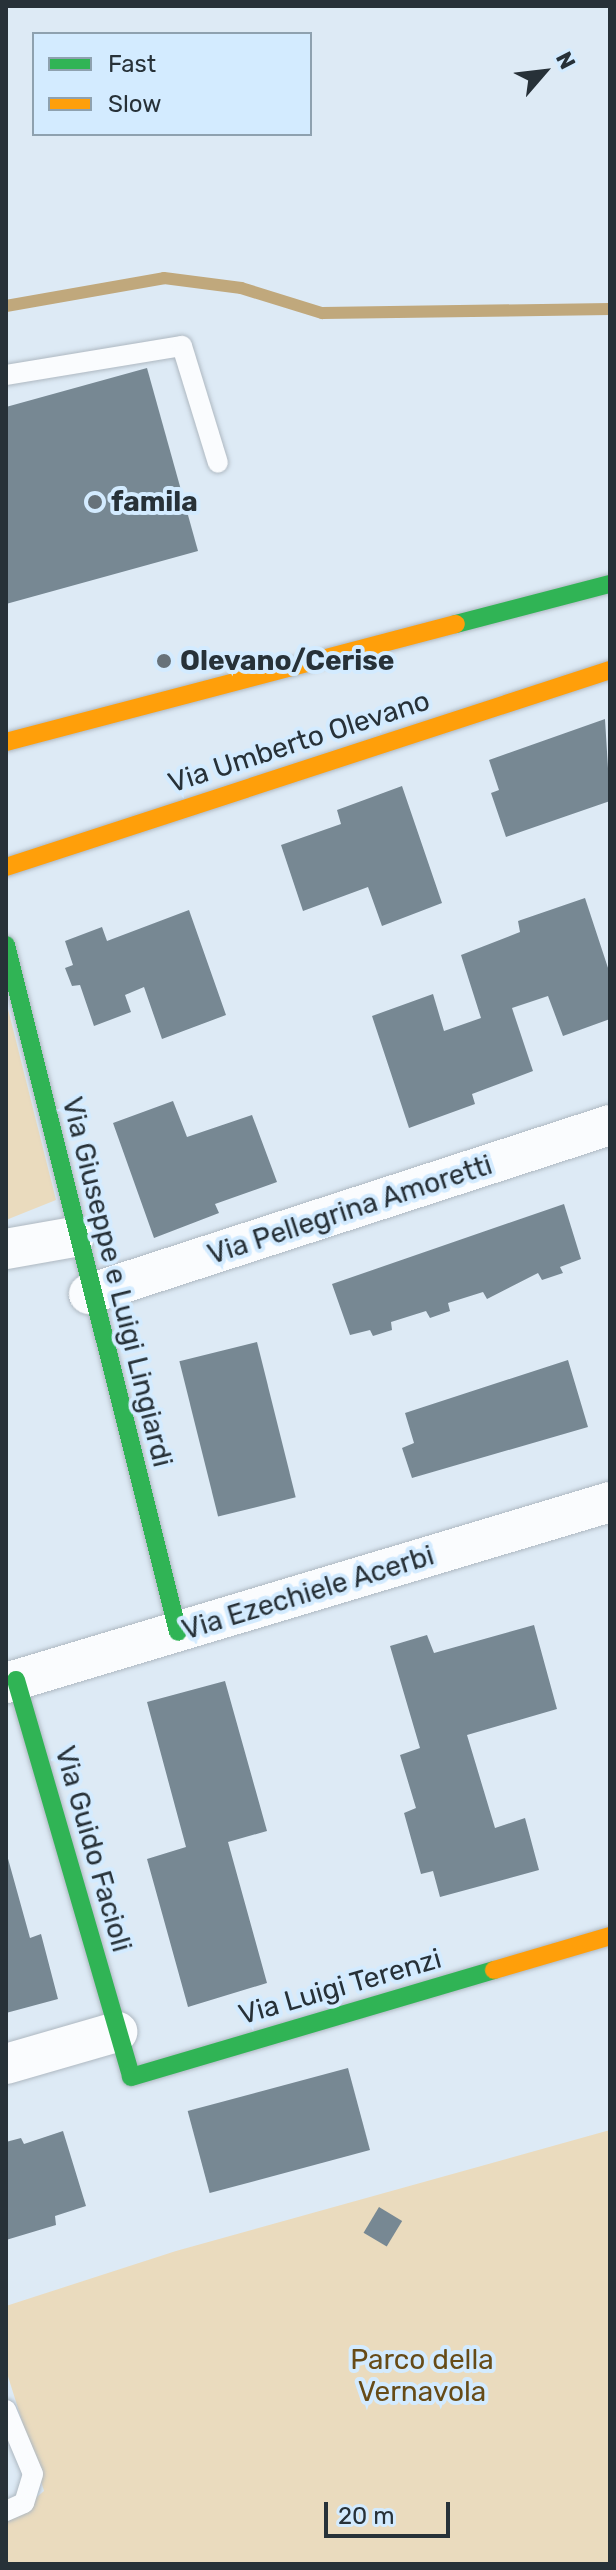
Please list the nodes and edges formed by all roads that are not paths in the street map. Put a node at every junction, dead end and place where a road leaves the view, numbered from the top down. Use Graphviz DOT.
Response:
graph roads {
  1 [pos="6,375"];
  2 [pos="218,463"];
  3 [pos="610,584"];
  4 [pos="610,670"];
  5 [pos="6,742"];
  6 [pos="6,867"];
  7 [pos="6,945"];
  8 [pos="610,1125"];
  9 [pos="74,1237"];
  10 [pos="6,1249"];
  11 [pos="89,1294"];
  12 [pos="610,1502"];
  13 [pos="178,1632"];
  14 [pos="11,1682"];
  15 [pos="610,1936"];
  16 [pos="117,2032"];
  17 [pos="6,2064"];
  18 [pos="6,2410"];
  19 [pos="6,2511"];
  1 -- 2 [label="lane"];
  3 -- 5 [label="street"];
  4 -- 6 [label="street, Via Umberto Olevano"];
  7 -- 9 [label="street, Via Giuseppe e Luigi Lingiardi"];
  8 -- 11 [label="street, Via Pellegrina Amoretti"];
  9 -- 10 [label="street"];
  9 -- 11 [label="street, Via Giuseppe e Luigi Lingiardi"];
  11 -- 13 [label="street, Via Giuseppe e Luigi Lingiardi"];
  12 -- 13 [label="street, Via Ezechiele Acerbi"];
  13 -- 14 [label="street, Via Ezechiele Acerbi"];
  14 -- 16 [label="street, Via Guido Facioli"];
  15 -- 16 [label="street, Via Luigi Terenzi"];
  16 -- 17 [label="street"];
  18 -- 19 [label="lane"];
}
